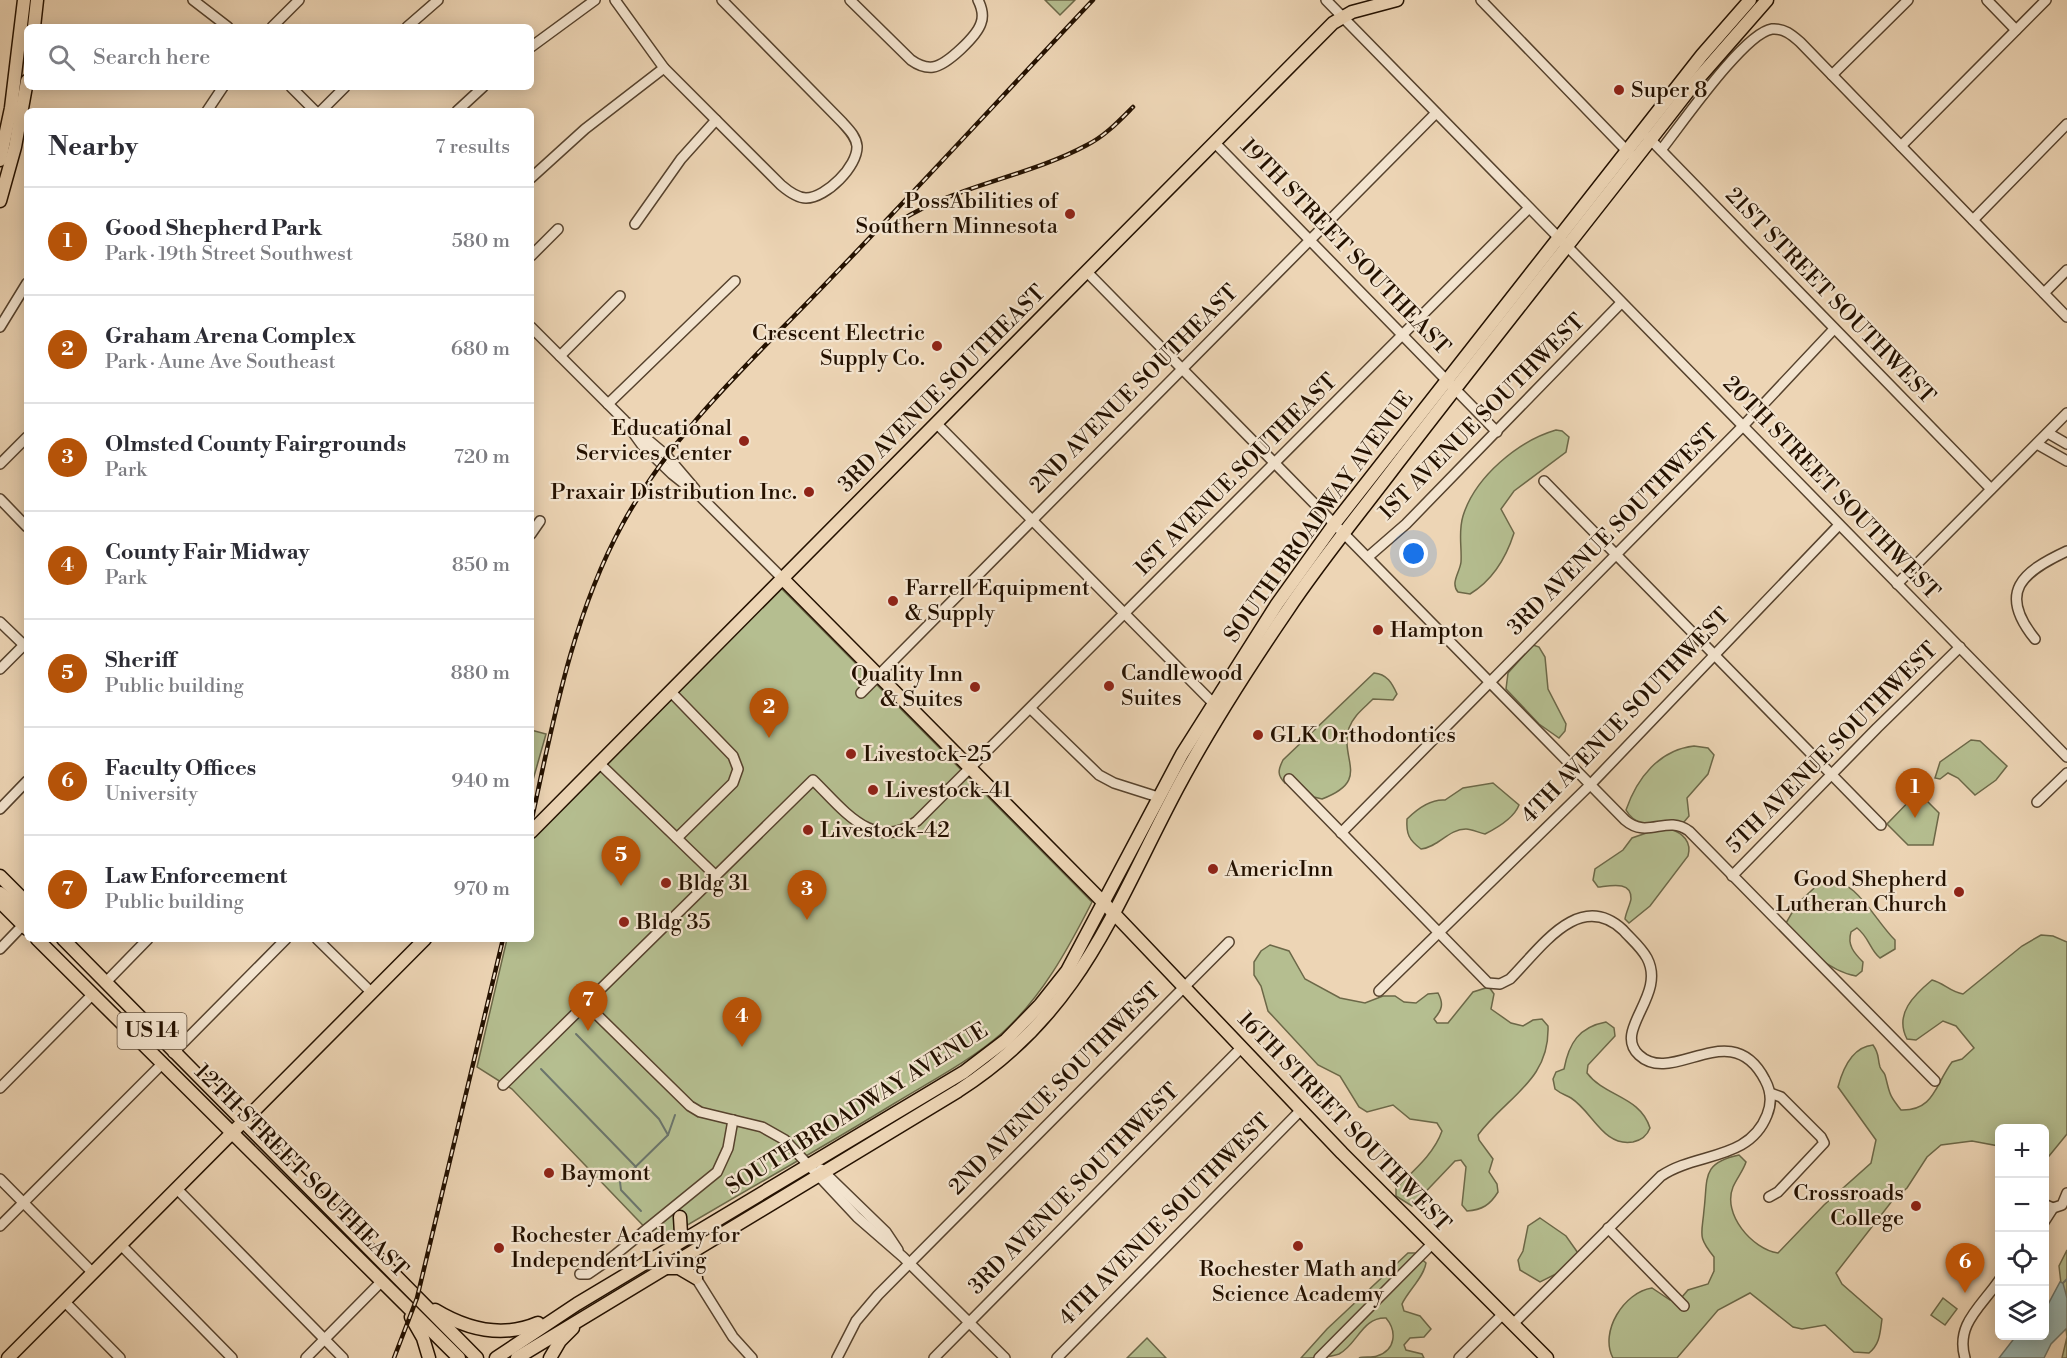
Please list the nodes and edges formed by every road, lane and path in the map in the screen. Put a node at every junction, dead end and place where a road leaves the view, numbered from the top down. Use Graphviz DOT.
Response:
graph roads {
  1 [pos="24,0"];
  2 [pos="38,0"];
  3 [pos="193,0"];
  4 [pos="299,0"];
  5 [pos="438,0"];
  6 [pos="595,0"];
  7 [pos="615,0"];
  8 [pos="722,0"];
  9 [pos="850,0"];
  10 [pos="978,0"];
  11 [pos="1326,0"];
  12 [pos="1397,0"];
  13 [pos="1481,0"];
  14 [pos="1750,0"];
  15 [pos="1767,0"];
  16 [pos="1908,0"];
  17 [pos="1987,0"];
  18 [pos="2046,0"];
  19 [pos="1342,16"];
  20 [pos="34,24"];
  21 [pos="224,24"];
  22 [pos="275,24"];
  23 [pos="410,24"];
  24 [pos="2016,30"];
  25 [pos="534,45"];
  26 [pos="664,68"];
  27 [pos="1832,75"];
  28 [pos="25,90"];
  29 [pos="221,90"];
  30 [pos="294,90"];
  31 [pos="342,90"];
  32 [pos="480,90"];
  33 [pos="209,108"];
  34 [pos="312,108"];
  35 [pos="324,108"];
  36 [pos="460,108"];
  37 [pos="1436,113"];
  38 [pos="716,120"];
  39 [pos="2067,124"];
  40 [pos="1646,135"];
  41 [pos="1215,142"];
  42 [pos="1901,146"];
  43 [pos="1626,150"];
  44 [pos="1661,150"];
  45 [pos="0,160"];
  46 [pos="1636,160"];
  47 [pos="534,175"];
  48 [pos="0,201"];
  49 [pos="1529,208"];
  50 [pos="1973,220"];
  51 [pos="635,224"];
  52 [pos="558,229"];
  53 [pos="1558,237"];
  54 [pos="1310,239"];
  55 [pos="1568,246"];
  56 [pos="534,253"];
  57 [pos="2067,270"];
  58 [pos="1087,272"];
  59 [pos="735,281"];
  60 [pos="24,288"];
  61 [pos="2044,293"];
  62 [pos="620,296"];
  63 [pos="1622,303"];
  64 [pos="2067,317"];
  65 [pos="0,327"];
  66 [pos="1834,329"];
  67 [pos="534,330"];
  68 [pos="1403,335"];
  69 [pos="560,356"];
  70 [pos="1182,368"];
  71 [pos="1451,384"];
  72 [pos="608,404"];
  73 [pos="2067,413"];
  74 [pos="937,424"];
  75 [pos="1743,426"];
  76 [pos="1497,432"];
  77 [pos="2048,433"];
  78 [pos="24,439"];
  79 [pos="2037,444"];
  80 [pos="2067,444"];
  81 [pos="2067,461"];
  82 [pos="1275,463"];
  83 [pos="0,464"];
  84 [pos="1544,481"];
  85 [pos="1991,489"];
  86 [pos="0,500"];
  87 [pos="1031,520"];
  88 [pos="540,521"];
  89 [pos="24,524"];
  90 [pos="1839,525"];
  91 [pos="1339,528"];
  92 [pos="534,530"];
  93 [pos="2067,551"];
  94 [pos="1617,554"];
  95 [pos="1368,557"];
  96 [pos="783,579"];
  97 [pos="1897,584"];
  98 [pos="1126,614"];
  99 [pos="0,622"];
  100 [pos="2035,639"];
  101 [pos="24,643"];
  102 [pos="24,647"];
  103 [pos="1960,647"];
  104 [pos="1715,654"];
  105 [pos="0,669"];
  106 [pos="878,676"];
  107 [pos="1489,682"];
  108 [pos="671,692"];
  109 [pos="861,693"];
  110 [pos="1217,708"];
  111 [pos="1031,709"];
  112 [pos="2067,757"];
  113 [pos="600,764"];
  114 [pos="972,769"];
  115 [pos="2067,773"];
  116 [pos="1832,774"];
  117 [pos="1290,779"];
  118 [pos="1590,784"];
  119 [pos="24,785"];
  120 [pos="1158,797"];
  121 [pos="2037,802"];
  122 [pos="0,808"];
  123 [pos="1881,825"];
  124 [pos="534,829"];
  125 [pos="1341,833"];
  126 [pos="677,838"];
  127 [pos="0,876"];
  128 [pos="716,876"];
  129 [pos="1732,876"];
  130 [pos="0,893"];
  131 [pos="24,900"];
  132 [pos="0,902"];
  133 [pos="1103,902"];
  134 [pos="1114,914"];
  135 [pos="24,921"];
  136 [pos="24,921"];
  137 [pos="24,925"];
  138 [pos="1440,932"];
  139 [pos="41,942"];
  140 [pos="58,942"];
  141 [pos="66,942"];
  142 [pos="145,942"];
  143 [pos="283,942"];
  144 [pos="320,942"];
  145 [pos="422,942"];
  146 [pos="1229,942"];
  147 [pos="0,949"];
  148 [pos="73,950"];
  149 [pos="105,983"];
  150 [pos="1184,987"];
  151 [pos="1379,989"];
  152 [pos="372,993"];
  153 [pos="93,994"];
  154 [pos="586,1004"];
  155 [pos="1242,1047"];
  156 [pos="173,1053"];
  157 [pos="163,1063"];
  158 [pos="1935,1081"];
  159 [pos="503,1085"];
  160 [pos="0,1088"];
  161 [pos="1770,1093"];
  162 [pos="1301,1110"];
  163 [pos="733,1120"];
  164 [pos="243,1123"];
  165 [pos="233,1133"];
  166 [pos="810,1164"];
  167 [pos="821,1173"];
  168 [pos="0,1179"];
  169 [pos="177,1189"];
  170 [pos="2067,1193"];
  171 [pos="1769,1197"];
  172 [pos="24,1202"];
  173 [pos="2049,1206"];
  174 [pos="677,1212"];
  175 [pos="710,1225"];
  176 [pos="0,1226"];
  177 [pos="1608,1228"];
  178 [pos="1432,1244"];
  179 [pos="121,1245"];
  180 [pos="700,1246"];
  181 [pos="673,1247"];
  182 [pos="906,1260"];
  183 [pos="663,1268"];
  184 [pos="93,1273"];
  185 [pos="580,1274"];
  186 [pos="696,1278"];
  187 [pos="385,1284"];
  188 [pos="1995,1286"];
  189 [pos="419,1300"];
  190 [pos="64,1301"];
  191 [pos="577,1304"];
  192 [pos="1684,1306"];
  193 [pos="589,1313"];
  194 [pos="1503,1314"];
  195 [pos="970,1322"];
  196 [pos="1513,1324"];
  197 [pos="325,1339"];
  198 [pos="10,1357"];
  199 [pos="120,1358"];
  200 [pos="232,1358"];
  201 [pos="306,1358"];
  202 [pos="343,1358"];
  203 [pos="429,1358"];
  204 [pos="459,1358"];
  205 [pos="477,1358"];
  206 [pos="496,1358"];
  207 [pos="517,1358"];
  208 [pos="550,1358"];
  209 [pos="752,1358"];
  210 [pos="837,1358"];
  211 [pos="934,1358"];
  212 [pos="1005,1358"];
  213 [pos="1057,1358"];
  214 [pos="1319,1358"];
  215 [pos="1459,1358"];
  216 [pos="1547,1358"];
  217 [pos="1965,1358"];
  1 -- 45 [label="main road"];
  2 -- 20 [label="main road"];
  3 -- 21 [label="street"];
  4 -- 22 [label="street"];
  5 -- 23 [label="street"];
  6 -- 25 [label="street"];
  7 -- 26 [label="street"];
  8 -- 38 [label="street"];
  9 -- 10 [label="street"];
  11 -- 19 [label="street, 20TH STREET SOUTHWEST"];
  12 -- 19 [label="main road, 3RD AVENUE SOUTHEAST"];
  13 -- 43 [label="street"];
  14 -- 40 [label="main road, SOUTH BROADWAY AVENUE"];
  15 -- 40 [label="main road, SOUTH BROADWAY AVENUE"];
  16 -- 27 [label="street"];
  17 -- 24 [label="street"];
  18 -- 24 [label="street"];
  19 -- 37 [label="street, 20TH STREET SOUTHWEST"];
  19 -- 41 [label="main road, 3RD AVENUE SOUTHEAST"];
  24 -- 42 [label="street"];
  26 -- 38 [label="street"];
  26 -- 47 [label="street"];
  27 -- 42 [label="street"];
  27 -- 44 [label="street"];
  28 -- 48 [label="main road"];
  29 -- 33 [label="street"];
  30 -- 34 [label="street"];
  31 -- 35 [label="street"];
  32 -- 36 [label="street"];
  37 -- 49 [label="street, 20TH STREET SOUTHWEST"];
  37 -- 54 [label="street, 2ND AVENUE SOUTHEAST"];
  38 -- 51 [label="street"];
  39 -- 50 [label="street"];
  40 -- 43 [label="main road, SOUTH BROADWAY AVENUE"];
  40 -- 44 [label="street, 21ST STREET SOUTHWEST"];
  40 -- 46 [label="main road, SOUTH BROADWAY AVENUE"];
  41 -- 54 [label="street, 19TH STREET SOUTHEAST"];
  41 -- 58 [label="main road, 3RD AVENUE SOUTHEAST"];
  42 -- 50 [label="street"];
  43 -- 46 [label="street"];
  43 -- 53 [label="main road, SOUTH BROADWAY AVENUE"];
  44 -- 66 [label="street, 21ST STREET SOUTHWEST"];
  46 -- 55 [label="main road, SOUTH BROADWAY AVENUE"];
  49 -- 53 [label="street, 20TH STREET SOUTHWEST"];
  49 -- 68 [label="street, 1ST AVENUE SOUTHEAST"];
  50 -- 61 [label="street"];
  52 -- 56 [label="street"];
  53 -- 55 [label="street, 20TH STREET SOUTHWEST"];
  53 -- 71 [label="main road, SOUTH BROADWAY AVENUE"];
  54 -- 68 [label="street, 19TH STREET SOUTHEAST"];
  54 -- 70 [label="street, 2ND AVENUE SOUTHEAST"];
  55 -- 63 [label="street, 20TH STREET SOUTHWEST"];
  55 -- 71 [label="main road, SOUTH BROADWAY AVENUE"];
  57 -- 61 [label="street"];
  58 -- 70 [label="street"];
  58 -- 74 [label="main road, 3RD AVENUE SOUTHEAST"];
  59 -- 72 [label="street"];
  60 -- 65 [label="street"];
  61 -- 64 [label="street"];
  62 -- 69 [label="street"];
  63 -- 75 [label="street, 20TH STREET SOUTHWEST"];
  63 -- 76 [label="street, 1ST AVENUE SOUTHWEST"];
  66 -- 75 [label="street, 3RD AVENUE SOUTHWEST"];
  66 -- 85 [label="street, 21ST STREET SOUTHWEST"];
  67 -- 69 [label="street"];
  68 -- 71 [label="street, 19TH STREET SOUTHEAST"];
  68 -- 82 [label="street, 1ST AVENUE SOUTHEAST"];
  69 -- 72 [label="street"];
  70 -- 82 [label="street"];
  70 -- 87 [label="street, 2ND AVENUE SOUTHEAST"];
  71 -- 76 [label="street, 19TH STREET SOUTHEAST"];
  71 -- 91 [label="main road, SOUTH BROADWAY AVENUE"];
  72 -- 96 [label="street"];
  73 -- 77 [label="street"];
  74 -- 87 [label="street"];
  74 -- 96 [label="main road, 3RD AVENUE SOUTHEAST"];
  75 -- 90 [label="street, 20TH STREET SOUTHWEST"];
  75 -- 94 [label="street, 3RD AVENUE SOUTHWEST"];
  76 -- 95 [label="street, 1ST AVENUE SOUTHWEST"];
  77 -- 79 [label="street"];
  77 -- 80 [label="street"];
  78 -- 83 [label="street"];
  79 -- 81 [label="street"];
  79 -- 85 [label="street"];
  82 -- 91 [label="street"];
  82 -- 98 [label="street, 1ST AVENUE SOUTHEAST"];
  84 -- 94 [label="street"];
  85 -- 97 [label="street"];
  86 -- 89 [label="street"];
  87 -- 98 [label="street"];
  87 -- 106 [label="street, 2ND AVENUE SOUTHEAST"];
  88 -- 92 [label="street"];
  90 -- 97 [label="street, 20TH STREET SOUTHWEST"];
  90 -- 104 [label="street, 4TH AVENUE SOUTHWEST"];
  91 -- 95 [label="street"];
  91 -- 110 [label="main road, SOUTH BROADWAY AVENUE"];
  93 -- 100 [label="street"];
  94 -- 104 [label="street"];
  94 -- 107 [label="street, 3RD AVENUE SOUTHWEST"];
  95 -- 107 [label="street"];
  96 -- 106 [label="main road, 16TH STREET SOUTHWEST"];
  96 -- 108 [label="main road, 3RD AVENUE SOUTHEAST"];
  97 -- 103 [label="street, 20TH STREET SOUTHWEST"];
  98 -- 110 [label="street"];
  98 -- 111 [label="street, 1ST AVENUE SOUTHEAST"];
  99 -- 101 [label="street"];
  102 -- 105 [label="street"];
  103 -- 112 [label="street, 20TH STREET SOUTHWEST"];
  103 -- 116 [label="street, 5TH AVENUE SOUTHWEST"];
  104 -- 116 [label="street"];
  104 -- 118 [label="street, 4TH AVENUE SOUTHWEST"];
  106 -- 109 [label="street, 2ND AVENUE SOUTHEAST"];
  106 -- 114 [label="main road, 16TH STREET SOUTHWEST"];
  107 -- 118 [label="street"];
  107 -- 125 [label="street, 3RD AVENUE SOUTHWEST"];
  108 -- 113 [label="main road, 3RD AVENUE SOUTHEAST"];
  108 -- 126 [label="street"];
  110 -- 120 [label="main road, SOUTH BROADWAY AVENUE"];
  110 -- 134 [label="main road, SOUTH BROADWAY AVENUE"];
  111 -- 114 [label="street, 1ST AVENUE SOUTHEAST"];
  111 -- 120 [label="street"];
  113 -- 124 [label="main road, 3RD AVENUE SOUTHEAST"];
  113 -- 126 [label="street"];
  114 -- 128 [label="street, 1ST AVENUE SOUTHEAST"];
  114 -- 133 [label="main road, 16TH STREET SOUTHWEST"];
  115 -- 121 [label="street"];
  116 -- 123 [label="street"];
  116 -- 129 [label="street, 5TH AVENUE SOUTHWEST"];
  117 -- 125 [label="street"];
  118 -- 129 [label="street"];
  118 -- 138 [label="street, 4TH AVENUE SOUTHWEST"];
  119 -- 122 [label="street"];
  120 -- 133 [label="main road, SOUTH BROADWAY AVENUE"];
  125 -- 138 [label="street"];
  126 -- 128 [label="street"];
  127 -- 131 [label="main road"];
  128 -- 154 [label="street"];
  129 -- 158 [label="street"];
  130 -- 135 [label="main road"];
  132 -- 136 [label="main road"];
  133 -- 134 [label="main road, 16TH STREET SOUTHWEST"];
  133 -- 166 [label="main road, SOUTH BROADWAY AVENUE"];
  134 -- 150 [label="main road, 16TH STREET SOUTHWEST"];
  134 -- 167 [label="main road, SOUTH BROADWAY AVENUE"];
  137 -- 147 [label="street"];
  138 -- 151 [label="street, 4TH AVENUE SOUTHWEST"];
  138 -- 161 [label="street"];
  139 -- 153 [label="main road, 12TH STREET SOUTHEAST / US 14"];
  140 -- 148 [label="main road"];
  141 -- 148 [label="main road, 12TH STREET SOUTHEAST / US 14"];
  142 -- 149 [label="street"];
  143 -- 156 [label="street"];
  144 -- 152 [label="street"];
  145 -- 152 [label="main road"];
  146 -- 150 [label="street, 2ND AVENUE SOUTHWEST"];
  148 -- 149 [label="main road, 12TH STREET SOUTHEAST / US 14"];
  149 -- 156 [label="main road, 12TH STREET SOUTHEAST / US 14"];
  150 -- 155 [label="main road, 16TH STREET SOUTHWEST"];
  150 -- 182 [label="street, 2ND AVENUE SOUTHWEST"];
  152 -- 164 [label="main road"];
  153 -- 157 [label="main road, 12TH STREET SOUTHEAST / US 14"];
  153 -- 160 [label="street"];
  154 -- 159 [label="street"];
  154 -- 163 [label="street"];
  155 -- 162 [label="main road, 16TH STREET SOUTHWEST"];
  155 -- 195 [label="street, 3RD AVENUE SOUTHWEST"];
  156 -- 164 [label="main road, 12TH STREET SOUTHEAST / US 14"];
  157 -- 165 [label="main road, 12TH STREET SOUTHEAST / US 14"];
  157 -- 172 [label="street"];
  161 -- 171 [label="street"];
  161 -- 177 [label="street"];
  162 -- 178 [label="main road, 16TH STREET SOUTHWEST"];
  162 -- 213 [label="street, 4TH AVENUE SOUTHWEST"];
  163 -- 166 [label="street"];
  163 -- 174 [label="street"];
  164 -- 165 [label="main road"];
  164 -- 189 [label="main road, 12TH STREET SOUTHEAST / US 14"];
  165 -- 169 [label="main road"];
  165 -- 187 [label="main road, 12TH STREET SOUTHEAST / US 14"];
  166 -- 167 [label="street"];
  166 -- 175 [label="main road, SOUTH BROADWAY AVENUE"];
  167 -- 180 [label="main road, SOUTH BROADWAY AVENUE"];
  167 -- 182 [label="street"];
  168 -- 172 [label="street"];
  169 -- 179 [label="main road"];
  169 -- 197 [label="street"];
  170 -- 173 [label="street"];
  172 -- 176 [label="street"];
  172 -- 184 [label="street"];
  174 -- 175 [label="main road"];
  174 -- 181 [label="main road"];
  174 -- 185 [label="street"];
  175 -- 181 [label="main road, SOUTH BROADWAY AVENUE"];
  177 -- 192 [label="street"];
  177 -- 196 [label="street"];
  178 -- 194 [label="main road, 16TH STREET SOUTHWEST"];
  178 -- 214 [label="street"];
  179 -- 184 [label="main road"];
  179 -- 200 [label="street"];
  180 -- 183 [label="main road, SOUTH BROADWAY AVENUE"];
  180 -- 186 [label="main road"];
  181 -- 191 [label="main road, SOUTH BROADWAY AVENUE"];
  182 -- 195 [label="street"];
  182 -- 210 [label="street, 2ND AVENUE SOUTHWEST"];
  183 -- 186 [label="main road"];
  183 -- 193 [label="main road, SOUTH BROADWAY AVENUE"];
  184 -- 190 [label="main road"];
  186 -- 209 [label="street"];
  187 -- 197 [label="street"];
  187 -- 203 [label="main road"];
  187 -- 204 [label="main road, 12TH STREET SOUTHEAST / US 14"];
  188 -- 217 [label="street"];
  189 -- 191 [label="main road"];
  189 -- 205 [label="main road, 12TH STREET SOUTHEAST / US 14"];
  190 -- 198 [label="main road"];
  190 -- 199 [label="street"];
  191 -- 206 [label="main road, SOUTH BROADWAY AVENUE"];
  193 -- 207 [label="main road, SOUTH BROADWAY AVENUE"];
  193 -- 208 [label="main road"];
  194 -- 196 [label="main road, 16TH STREET SOUTHWEST"];
  194 -- 215 [label="street"];
  195 -- 211 [label="street, 3RD AVENUE SOUTHWEST"];
  195 -- 212 [label="street"];
  196 -- 216 [label="main road, 16TH STREET SOUTHWEST"];
  197 -- 201 [label="street"];
  197 -- 202 [label="street"];
}
